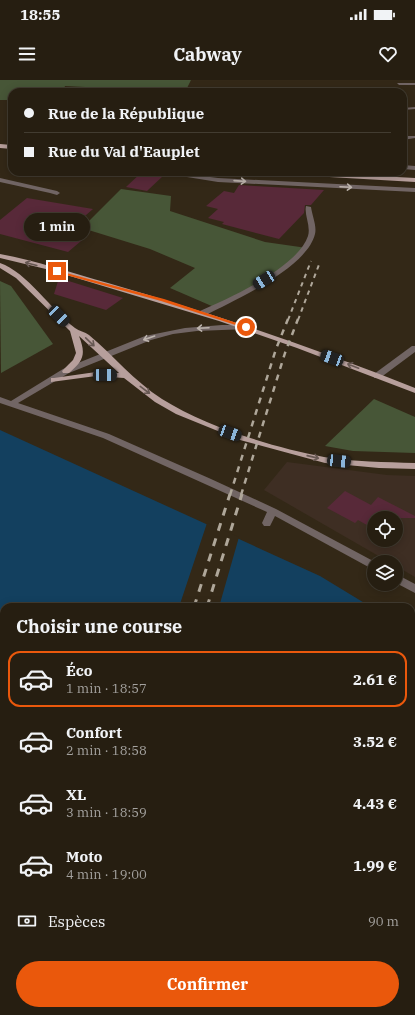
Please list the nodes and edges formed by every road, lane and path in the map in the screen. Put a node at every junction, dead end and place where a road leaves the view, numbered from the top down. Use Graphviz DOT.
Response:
graph roads {
  1 [pos="399,84"];
  2 [pos="415,84"];
  3 [pos="188,176"];
  4 [pos="337,176"];
  5 [pos="0,180"];
  6 [pos="415,180"];
  7 [pos="415,190"];
  8 [pos="57,193"];
  9 [pos="308,207"];
  10 [pos="0,256"];
  11 [pos="0,265"];
  12 [pos="203,313"];
  13 [pos="246,327"];
  14 [pos="73,330"];
  15 [pos="415,348"];
  16 [pos="104,356"];
  17 [pos="66,371"];
  18 [pos="126,376"];
  19 [pos="377,376"];
  20 [pos="54,380"];
  21 [pos="415,391"];
  22 [pos="0,400"];
  23 [pos="12,404"];
  24 [pos="415,466"];
  25 [pos="273,511"];
  26 [pos="267,523"];
  27 [pos="367,562"];
  28 [pos="403,582"];
  29 [pos="415,589"];
  1 -- 2 [label="street"];
  3 -- 7 [label="street, one-way"];
  4 -- 6 [label="main road"];
  5 -- 8 [label="street"];
  9 -- 12 [label="street"];
  12 -- 10 [label="main road, one-way"];
  11 -- 14 [label="main road"];
  12 -- 13 [label="main road"];
  13 -- 16 [label="street, one-way"];
  19 -- 13 [label="main road, one-way"];
  14 -- 16 [label="main road, one-way"];
  14 -- 17 [label="main road"];
  15 -- 19 [label="street"];
  16 -- 17 [label="street"];
  16 -- 18 [label="main road"];
  17 -- 20 [label="street"];
  18 -- 20 [label="main road"];
  18 -- 24 [label="main road, one-way"];
  19 -- 21 [label="main road"];
  20 -- 23 [label="street"];
  22 -- 23 [label="street"];
  23 -- 25 [label="street"];
  25 -- 26 [label="street"];
  25 -- 27 [label="street"];
  28 -- 29 [label="street"];
}
